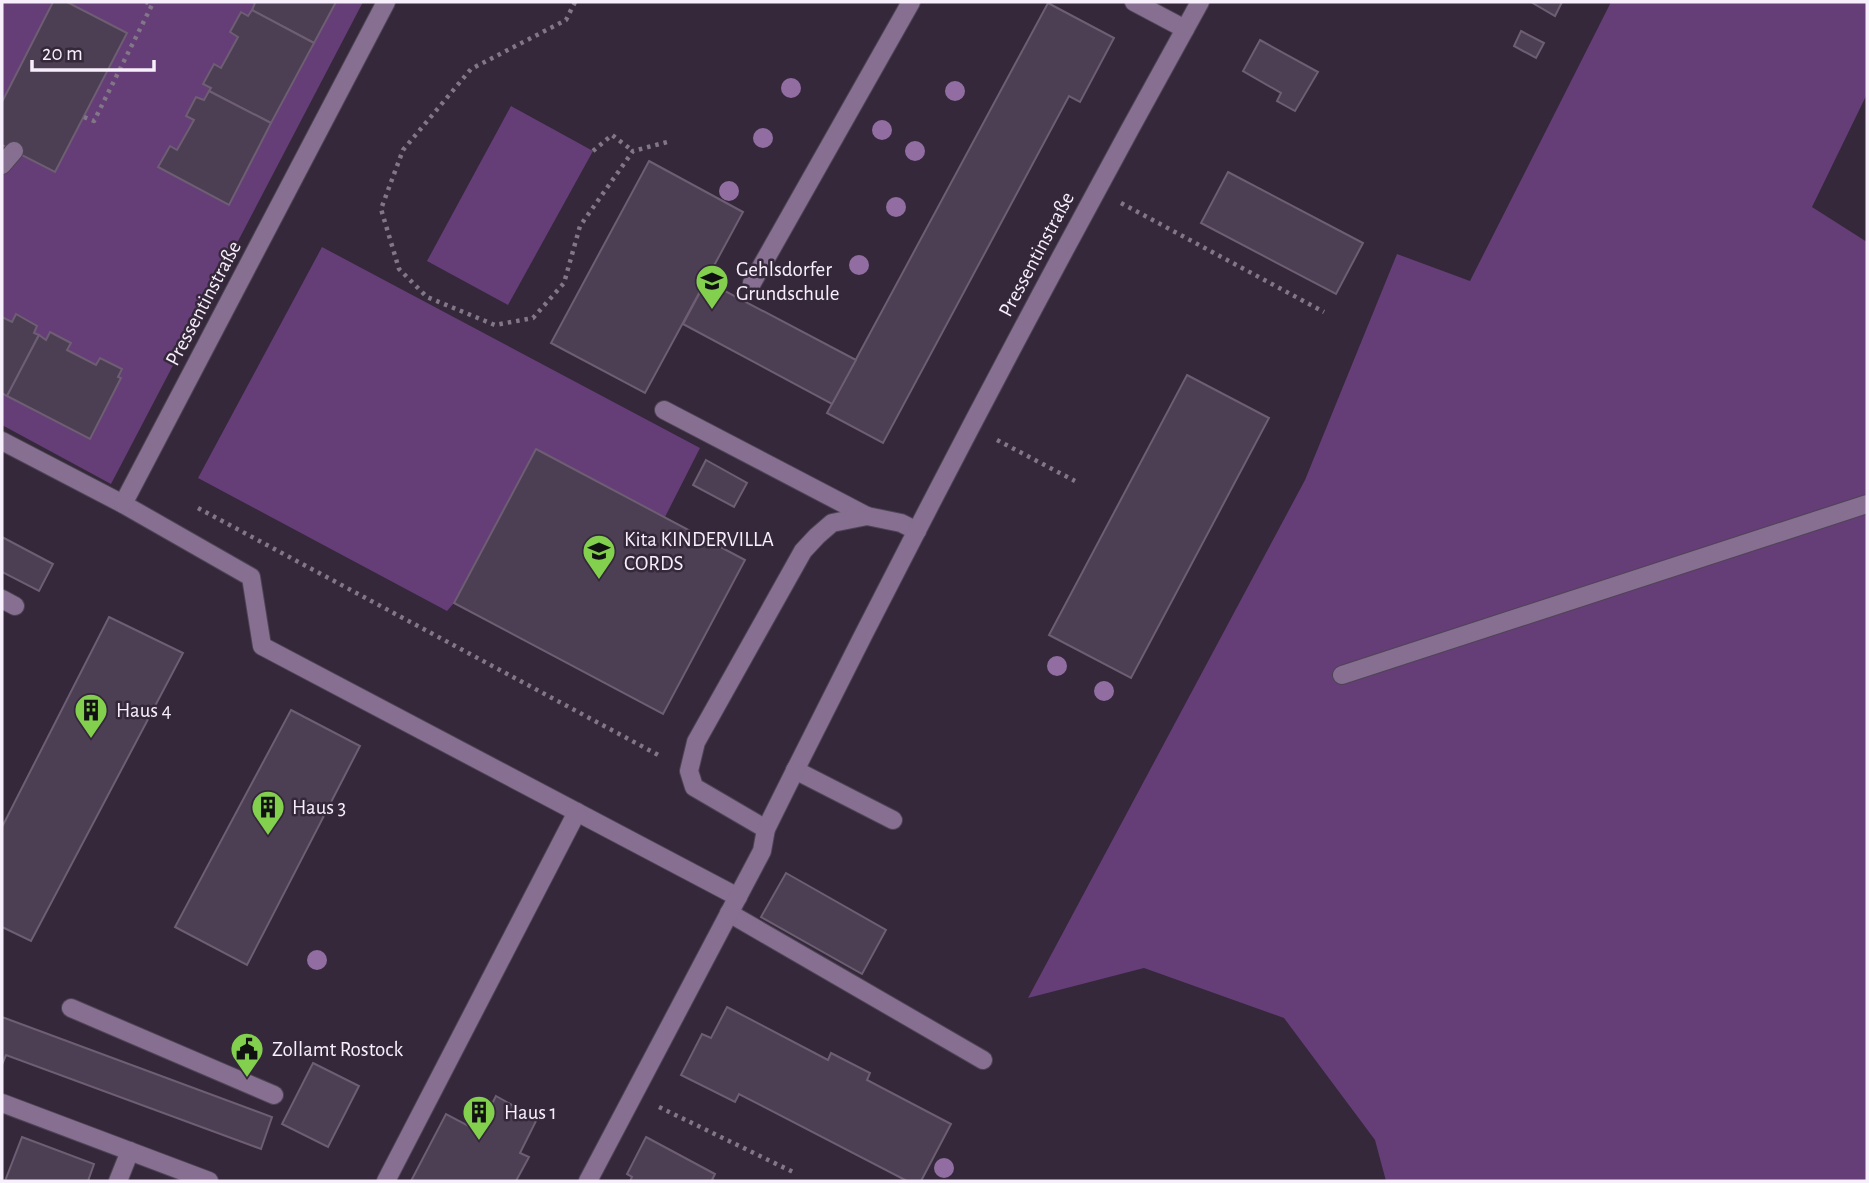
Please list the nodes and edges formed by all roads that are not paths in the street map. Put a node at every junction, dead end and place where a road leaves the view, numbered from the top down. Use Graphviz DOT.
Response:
graph roads {
  1 [pos="386,2"];
  2 [pos="911,2"];
  3 [pos="1134,2"];
  4 [pos="1200,2"];
  5 [pos="1185,29"];
  6 [pos="14,151"];
  7 [pos="2,165"];
  8 [pos="752,283"];
  9 [pos="664,410"];
  10 [pos="2,441"];
  11 [pos="123,504"];
  12 [pos="1867,504"];
  13 [pos="867,516"];
  14 [pos="917,531"];
  15 [pos="1342,675"];
  16 [pos="795,770"];
  17 [pos="577,812"];
  18 [pos="893,820"];
  19 [pos="766,829"];
  20 [pos="734,905"];
  21 [pos="71,1008"];
  22 [pos="983,1060"];
  23 [pos="274,1095"];
  24 [pos="2,1103"];
  25 [pos="130,1151"];
  26 [pos="118,1181"];
  27 [pos="209,1181"];
  28 [pos="386,1181"];
  29 [pos="588,1181"];
  1 -- 11 [label="street, Pressentinstraße"];
  2 -- 8 [label="street"];
  3 -- 5 [label="street"];
  4 -- 5 [label="street, Pressentinstraße"];
  5 -- 14 [label="street, Pressentinstraße"];
  6 -- 7 [label="street"];
  9 -- 13 [label="street"];
  10 -- 11 [label="street"];
  11 -- 17 [label="street"];
  12 -- 15 [label="street"];
  13 -- 14 [label="street"];
  13 -- 19 [label="street"];
  14 -- 16 [label="street, Pressentinstraße"];
  16 -- 18 [label="street"];
  16 -- 19 [label="street, Pressentinstraße"];
  17 -- 20 [label="street"];
  17 -- 28 [label="street"];
  19 -- 20 [label="street, Pressentinstraße"];
  20 -- 22 [label="street"];
  20 -- 29 [label="street, Pressentinstraße"];
  21 -- 23 [label="street"];
  24 -- 25 [label="street"];
  25 -- 26 [label="street"];
  25 -- 27 [label="street"];
}
